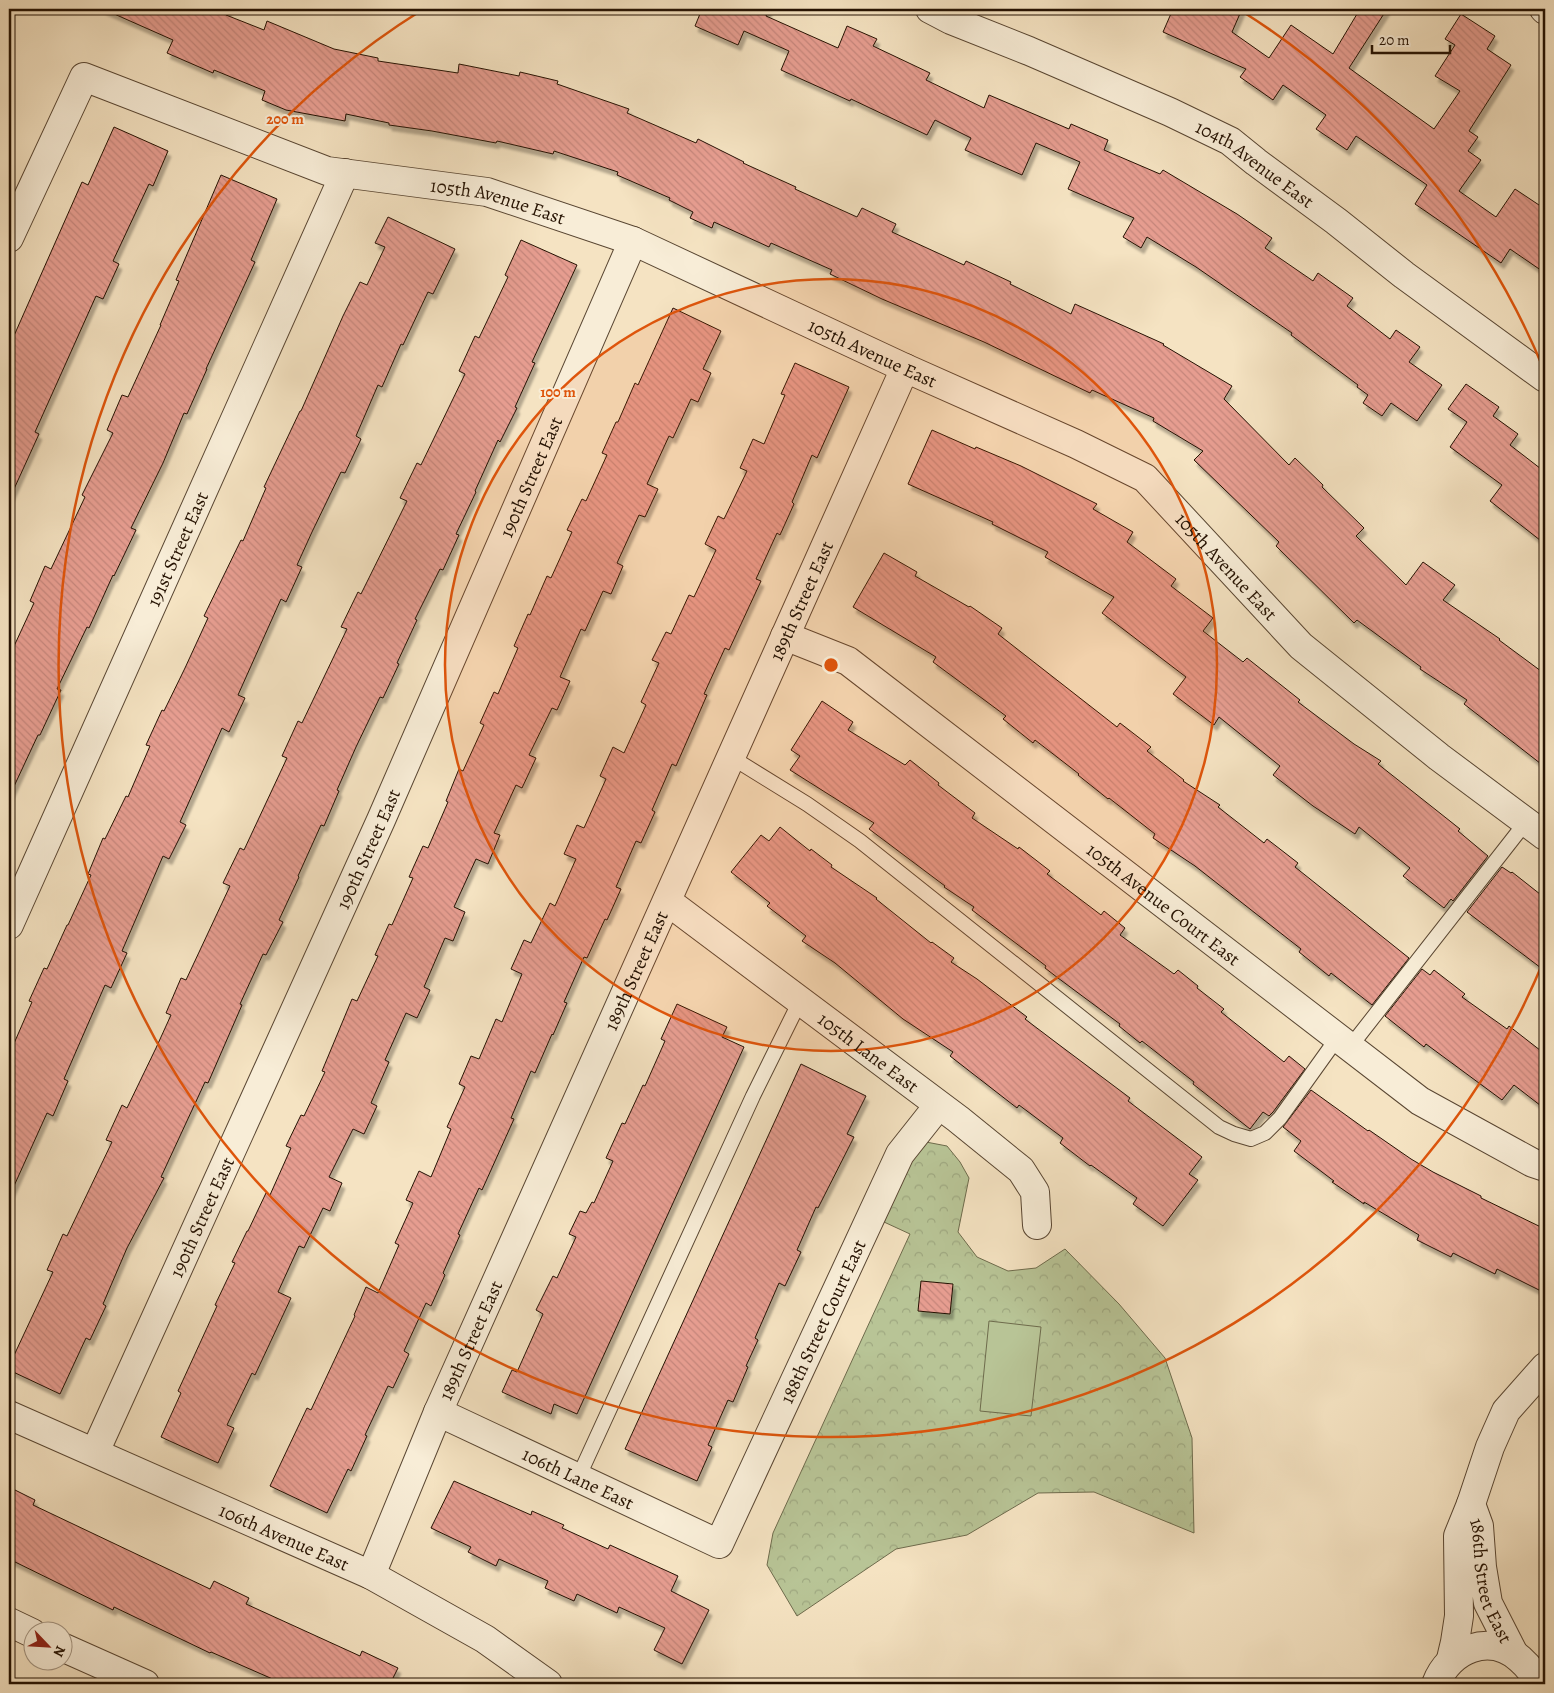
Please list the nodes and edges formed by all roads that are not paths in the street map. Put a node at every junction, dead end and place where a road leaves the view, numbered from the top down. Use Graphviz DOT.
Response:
graph roads {
  1 [pos="930,9"];
  2 [pos="345,173"];
  3 [pos="9,238"];
  4 [pos="633,240"];
  5 [pos="905,368"];
  6 [pos="1545,378"];
  7 [pos="785,636"];
  8 [pos="731,757"];
  9 [pos="1535,829"];
  10 [pos="667,901"];
  11 [pos="9,925"];
  12 [pos="800,1001"];
  13 [pos="1344,1042"];
  14 [pos="938,1106"];
  15 [pos="1545,1167"];
  16 [pos="1037,1226"];
  17 [pos="1545,1367"];
  18 [pos="438,1412"];
  19 [pos="9,1415"];
  20 [pos="95,1452"];
  21 [pos="578,1478"];
  22 [pos="1471,1504"];
  23 [pos="718,1544"];
  24 [pos="370,1575"];
  25 [pos="9,1622"];
  26 [pos="22,1628"];
  27 [pos="72,1651"];
  28 [pos="1531,1666"];
  29 [pos="1442,1672"];
  30 [pos="145,1684"];
  31 [pos="548,1684"];
  32 [pos="1414,1684"];
  1 -- 6 [label="street, 104th Avenue East"];
  2 -- 3 [label="street, 105th Avenue East"];
  2 -- 4 [label="street, 105th Avenue East"];
  2 -- 11 [label="street, 191st Street East"];
  4 -- 5 [label="street, 105th Avenue East"];
  4 -- 20 [label="street, 190th Street East"];
  5 -- 7 [label="street, 189th Street East"];
  5 -- 9 [label="street, 105th Avenue East"];
  7 -- 8 [label="street, 189th Street East"];
  7 -- 13 [label="street, 105th Avenue Court East"];
  8 -- 10 [label="street, 189th Street East"];
  8 -- 13 [label="lane"];
  9 -- 13 [label="lane"];
  10 -- 12 [label="street, 105th Lane East"];
  10 -- 18 [label="street, 189th Street East"];
  12 -- 14 [label="street, 105th Lane East"];
  12 -- 21 [label="lane"];
  13 -- 15 [label="street, 105th Avenue Court East"];
  14 -- 16 [label="street, 105th Lane East"];
  14 -- 23 [label="street, 188th Street Court East"];
  17 -- 22 [label="street, 186th Street East"];
  18 -- 21 [label="street, 106th Lane East"];
  18 -- 24 [label="street, 189th Street East"];
  19 -- 20 [label="street, 106th Avenue East"];
  20 -- 24 [label="street, 106th Avenue East"];
  21 -- 23 [label="street, 106th Lane East"];
  22 -- 28 [label="street, 186th Street East"];
  22 -- 29 [label="street, 186th Street East"];
  24 -- 31 [label="street, 106th Avenue East"];
  25 -- 26 [label="street"];
  27 -- 30 [label="street"];
  28 -- 29 [label="street"];
  29 -- 32 [label="street"];
}
